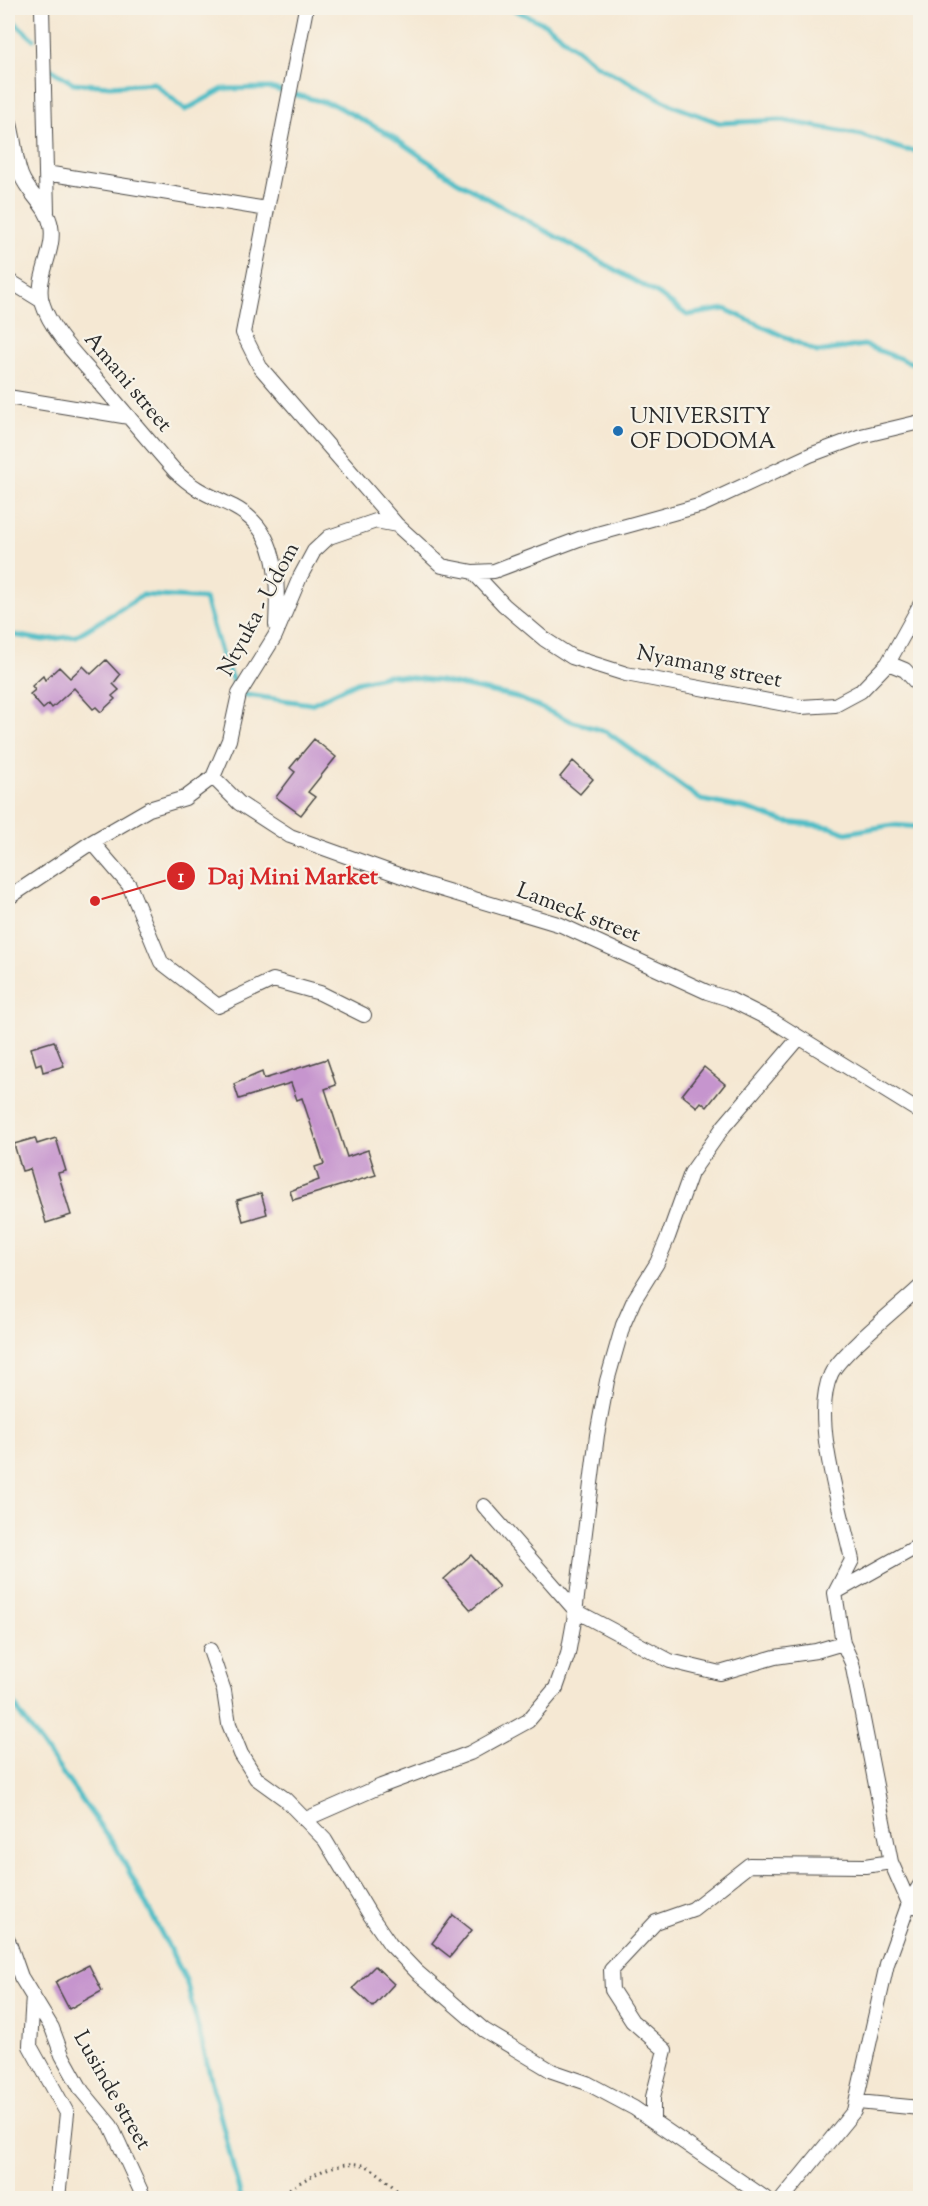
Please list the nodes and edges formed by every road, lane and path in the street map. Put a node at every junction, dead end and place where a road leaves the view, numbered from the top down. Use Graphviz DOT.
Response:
graph roads {
  1 [pos="42,8"];
  2 [pos="306,8"];
  3 [pos="8,117"];
  4 [pos="46,173"];
  5 [pos="267,209"];
  6 [pos="47,212"];
  7 [pos="8,280"];
  8 [pos="42,301"];
  9 [pos="8,398"];
  10 [pos="129,417"];
  11 [pos="921,422"];
  12 [pos="397,525"];
  13 [pos="473,572"];
  14 [pos="921,605"];
  15 [pos="275,636"];
  16 [pos="888,663"];
  17 [pos="921,687"];
  18 [pos="213,777"];
  19 [pos="92,842"];
  20 [pos="8,898"];
  21 [pos="364,1015"];
  22 [pos="799,1038"];
  23 [pos="921,1112"];
  24 [pos="921,1287"];
  25 [pos="484,1506"];
  26 [pos="921,1545"];
  27 [pos="835,1593"];
  28 [pos="576,1611"];
  29 [pos="843,1643"];
  30 [pos="210,1650"];
  31 [pos="306,1819"];
  32 [pos="891,1862"];
  33 [pos="921,1885"];
  34 [pos="915,1905"];
  35 [pos="8,1940"];
  36 [pos="33,1994"];
  37 [pos="858,2102"];
  38 [pos="921,2108"];
  39 [pos="652,2120"];
  40 [pos="57,2199"];
  41 [pos="144,2199"];
  42 [pos="274,2199"];
  43 [pos="406,2199"];
  44 [pos="765,2199"];
  45 [pos="783,2199"];
  1 -- 4 [label="street"];
  2 -- 5 [label="street"];
  3 -- 6 [label="street"];
  4 -- 5 [label="street"];
  4 -- 6 [label="street"];
  5 -- 12 [label="street"];
  6 -- 8 [label="street"];
  7 -- 8 [label="street"];
  8 -- 10 [label="street, Amani street"];
  9 -- 10 [label="street"];
  10 -- 15 [label="street, Amani street"];
  11 -- 13 [label="street"];
  12 -- 13 [label="street"];
  12 -- 15 [label="street, Ntyuka - Udom"];
  13 -- 16 [label="street, Nyamang street"];
  14 -- 16 [label="street, Nyamang street"];
  15 -- 18 [label="street, Ntyuka - Udom"];
  16 -- 17 [label="street"];
  18 -- 19 [label="street, Ntyuka - Udom"];
  18 -- 22 [label="street, Lameck street"];
  19 -- 20 [label="street, Ntyuka - Udom"];
  19 -- 21 [label="street"];
  22 -- 23 [label="street, Lameck street"];
  22 -- 28 [label="street"];
  24 -- 27 [label="street"];
  25 -- 28 [label="street"];
  26 -- 27 [label="street"];
  27 -- 29 [label="street"];
  28 -- 29 [label="street"];
  28 -- 31 [label="street"];
  29 -- 32 [label="street"];
  30 -- 31 [label="street"];
  31 -- 39 [label="street"];
  32 -- 34 [label="street"];
  32 -- 39 [label="street"];
  33 -- 34 [label="street"];
  34 -- 37 [label="street"];
  35 -- 36 [label="street, Lusinde street"];
  36 -- 40 [label="street"];
  36 -- 41 [label="street, Lusinde street"];
  37 -- 38 [label="street"];
  37 -- 45 [label="street"];
  39 -- 44 [label="street"];
  42 -- 43 [label="path"];
}
